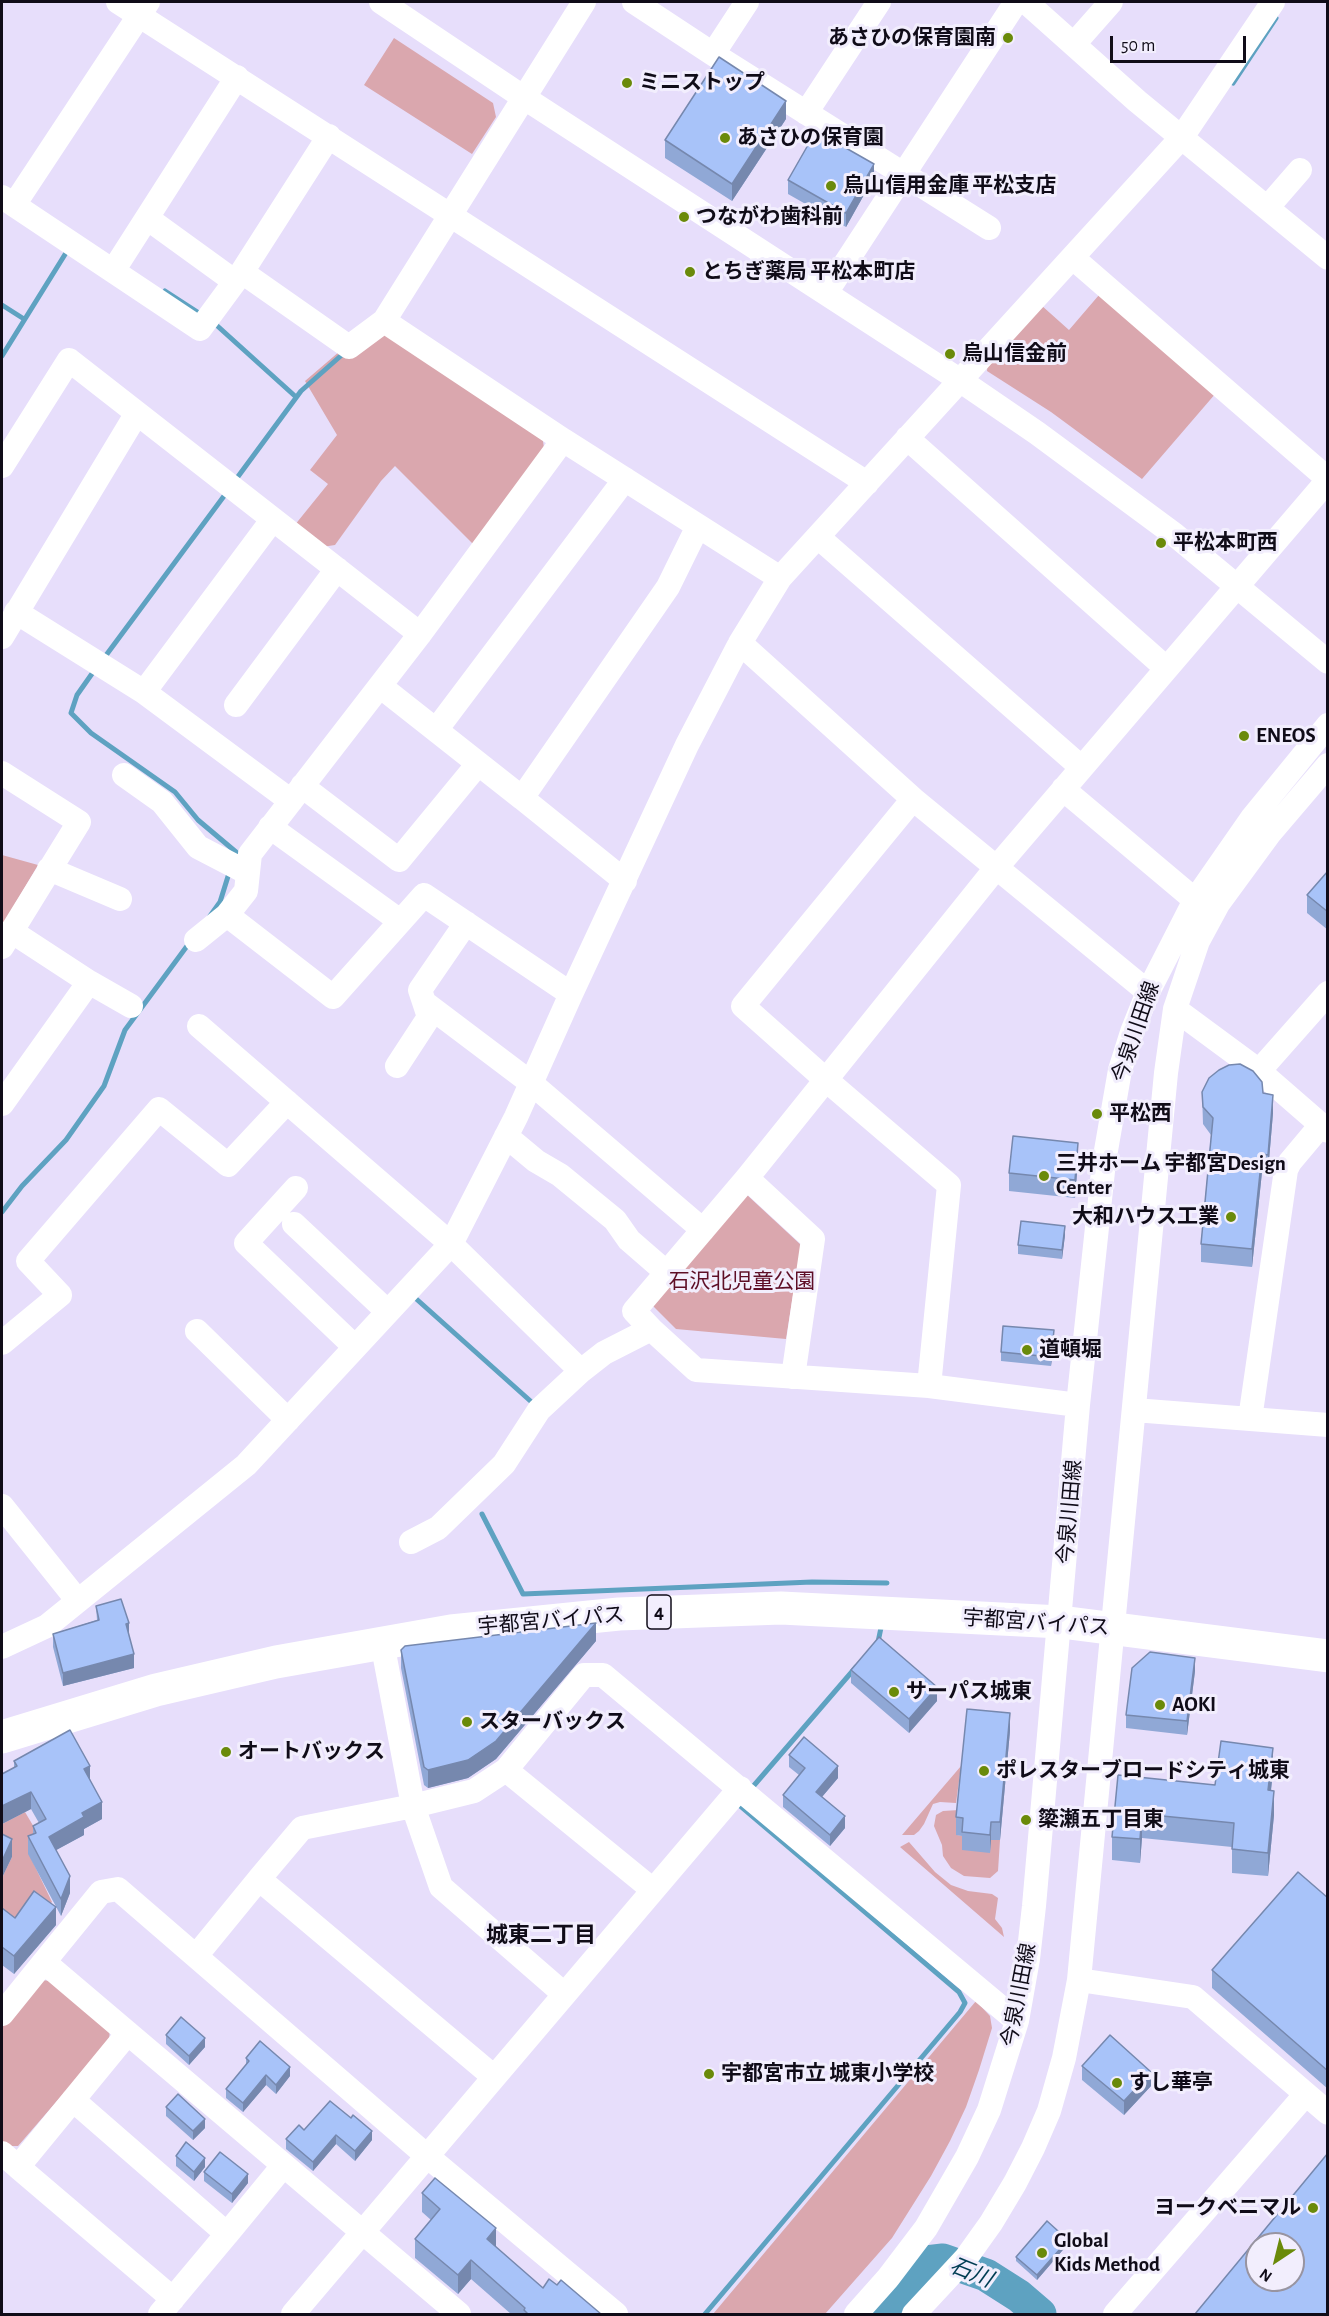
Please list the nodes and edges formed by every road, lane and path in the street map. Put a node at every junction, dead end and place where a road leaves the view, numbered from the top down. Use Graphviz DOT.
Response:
graph roads {
  1 [pos="118,2"];
  2 [pos="381,2"];
  3 [pos="584,2"];
  4 [pos="634,2"];
  5 [pos="747,2"];
  6 [pos="879,2"];
  7 [pos="1016,2"];
  8 [pos="1026,2"];
  9 [pos="1112,2"];
  10 [pos="1273,2"];
  11 [pos="144,8"];
  12 [pos="1074,44"];
  13 [pos="713,54"];
  14 [pos="237,77"];
  15 [pos="523,97"];
  16 [pos="806,113"];
  17 [pos="328,136"];
  18 [pos="1182,137"];
  19 [pos="1300,171"];
  20 [pos="902,174"];
  21 [pos="8,201"];
  22 [pos="1267,208"];
  23 [pos="451,215"];
  24 [pos="147,218"];
  25 [pos="989,228"];
  26 [pos="1325,252"];
  27 [pos="1073,258"];
  28 [pos="113,271"];
  29 [pos="238,277"];
  30 [pos="826,293"];
  31 [pos="384,321"];
  32 [pos="961,381"];
  33 [pos="137,413"];
  34 [pos="907,438"];
  35 [pos="563,440"];
  36 [pos="2,466"];
  37 [pos="625,479"];
  38 [pos="1328,479"];
  39 [pos="867,483"];
  40 [pos="273,519"];
  41 [pos="698,526"];
  42 [pos="818,537"];
  43 [pos="337,569"];
  44 [pos="780,578"];
  45 [pos="1237,585"];
  46 [pos="16,612"];
  47 [pos="420,634"];
  48 [pos="2,637"];
  49 [pos="740,643"];
  50 [pos="1328,662"];
  51 [pos="1166,668"];
  52 [pos="380,686"];
  53 [pos="144,692"];
  54 [pos="236,705"];
  55 [pos="1328,725"];
  56 [pos="436,730"];
  57 [pos="478,764"];
  58 [pos="1328,765"];
  59 [pos="1082,767"];
  60 [pos="2,773"];
  61 [pos="124,776"];
  62 [pos="1063,789"];
  63 [pos="297,794"];
  64 [pos="522,798"];
  65 [pos="913,799"];
  66 [pos="270,827"];
  67 [pos="996,868"];
  68 [pos="50,869"];
  69 [pos="248,873"];
  70 [pos="625,881"];
  71 [pos="120,899"];
  72 [pos="1195,900"];
  73 [pos="227,915"];
  74 [pos="400,921"];
  75 [pos="466,923"];
  76 [pos="6,939"];
  77 [pos="196,940"];
  78 [pos="89,982"];
  79 [pos="1148,992"];
  80 [pos="1328,993"];
  81 [pos="571,994"];
  82 [pos="425,1004"];
  83 [pos="131,1006"];
  84 [pos="1175,1009"];
  85 [pos="199,1026"];
  86 [pos="397,1066"];
  87 [pos="1259,1071"];
  88 [pos="825,1079"];
  89 [pos="531,1083"];
  90 [pos="287,1102"];
  91 [pos="2,1104"];
  92 [pos="1324,1128"];
  93 [pos="506,1136"];
  94 [pos="747,1178"];
  95 [pos="296,1188"];
  96 [pos="294,1224"];
  97 [pos="703,1230"];
  98 [pos="451,1244"];
  99 [pos="667,1272"];
  100 [pos="388,1312"];
  101 [pos="651,1329"];
  102 [pos="196,1331"];
  103 [pos="2,1343"];
  104 [pos="355,1347"];
  105 [pos="581,1371"];
  106 [pos="793,1377"];
  107 [pos="929,1386"];
  108 [pos="1078,1405"];
  109 [pos="1134,1410"];
  110 [pos="1250,1419"];
  111 [pos="288,1420"];
  112 [pos="1328,1425"];
  113 [pos="2,1506"];
  114 [pos="411,1542"];
  115 [pos="78,1601"];
  116 [pos="1061,1622"];
  117 [pos="1114,1629"];
  118 [pos="382,1642"];
  119 [pos="2,1647"];
  120 [pos="1328,1656"];
  121 [pos="2,1737"];
  122 [pos="506,1770"];
  123 [pos="740,1788"];
  124 [pos="413,1806"];
  125 [pos="259,1879"];
  126 [pos="653,1890"];
  127 [pos="196,1956"];
  128 [pos="44,1962"];
  129 [pos="1079,1980"];
  130 [pos="564,1994"];
  131 [pos="2,2014"];
  132 [pos="1017,2021"];
  133 [pos="128,2033"];
  134 [pos="494,2077"];
  135 [pos="1305,2095"];
  136 [pos="73,2100"];
  137 [pos="1328,2113"];
  138 [pos="427,2156"];
  139 [pos="10,2160"];
  140 [pos="283,2166"];
  141 [pos="363,2232"];
  142 [pos="227,2234"];
  143 [pos="167,2307"];
  144 [pos="450,2312"];
  145 [pos="293,2314"];
  146 [pos="616,2314"];
  147 [pos="856,2314"];
  148 [pos="914,2314"];
  149 [pos="1115,2314"];
  1 -- 11 [label="street"];
  2 -- 15 [label="street"];
  3 -- 15 [label="street"];
  4 -- 13 [label="street"];
  5 -- 13 [label="street"];
  6 -- 16 [label="street"];
  7 -- 20 [label="street"];
  8 -- 12 [label="street"];
  9 -- 12 [label="street"];
  10 -- 18 [label="street"];
  11 -- 14 [label="street"];
  11 -- 21 [label="street"];
  12 -- 18 [label="street"];
  13 -- 16 [label="street"];
  14 -- 17 [label="street"];
  14 -- 24 [label="street"];
  15 -- 23 [label="street"];
  15 -- 30 [label="street"];
  16 -- 20 [label="street"];
  17 -- 23 [label="street"];
  17 -- 29 [label="street"];
  18 -- 22 [label="street"];
  18 -- 27 [label="street"];
  19 -- 22 [label="street"];
  20 -- 25 [label="street"];
  20 -- 30 [label="street"];
  21 -- 28 [label="street"];
  22 -- 26 [label="street"];
  23 -- 31 [label="street"];
  23 -- 39 [label="street"];
  24 -- 28 [label="street"];
  24 -- 29 [label="street"];
  27 -- 32 [label="street"];
  27 -- 38 [label="street"];
  28 -- 29 [label="street"];
  29 -- 31 [label="street"];
  30 -- 32 [label="street"];
  31 -- 35 [label="street"];
  32 -- 34 [label="street"];
  32 -- 45 [label="street"];
  33 -- 36 [label="street"];
  33 -- 40 [label="street"];
  33 -- 46 [label="street"];
  34 -- 39 [label="street"];
  34 -- 51 [label="street"];
  35 -- 37 [label="street"];
  35 -- 47 [label="street"];
  37 -- 41 [label="street"];
  37 -- 56 [label="street"];
  38 -- 45 [label="street"];
  39 -- 42 [label="street"];
  40 -- 43 [label="street"];
  40 -- 53 [label="street"];
  41 -- 44 [label="street"];
  41 -- 64 [label="street"];
  42 -- 44 [label="street"];
  42 -- 59 [label="street"];
  43 -- 47 [label="street"];
  43 -- 54 [label="street"];
  44 -- 49 [label="street"];
  45 -- 50 [label="street"];
  45 -- 51 [label="street"];
  46 -- 48 [label="street"];
  46 -- 53 [label="street"];
  47 -- 52 [label="street"];
  49 -- 65 [label="street"];
  49 -- 70 [label="street"];
  51 -- 59 [label="street"];
  52 -- 56 [label="street"];
  52 -- 63 [label="street"];
  53 -- 63 [label="street"];
  55 -- 72 [label="street, 今泉川田線"];
  56 -- 57 [label="street"];
  57 -- 63 [label="street"];
  57 -- 64 [label="street"];
  58 -- 84 [label="street, 今泉川田線"];
  59 -- 62 [label="street"];
  60 -- 68 [label="street"];
  61 -- 69 [label="street"];
  62 -- 67 [label="street"];
  62 -- 72 [label="street"];
  63 -- 66 [label="street"];
  64 -- 70 [label="street"];
  65 -- 67 [label="street"];
  65 -- 88 [label="street"];
  66 -- 69 [label="street"];
  66 -- 74 [label="street"];
  67 -- 79 [label="street"];
  67 -- 88 [label="street"];
  68 -- 71 [label="street"];
  68 -- 76 [label="street"];
  69 -- 73 [label="street"];
  70 -- 81 [label="street"];
  72 -- 79 [label="street, 今泉川田線"];
  73 -- 74 [label="street"];
  73 -- 77 [label="street"];
  74 -- 75 [label="street"];
  75 -- 81 [label="street"];
  75 -- 82 [label="street"];
  76 -- 78 [label="street"];
  78 -- 83 [label="street"];
  78 -- 91 [label="street"];
  79 -- 108 [label="street, 今泉川田線"];
  80 -- 87 [label="street"];
  81 -- 89 [label="street"];
  82 -- 86 [label="street"];
  82 -- 89 [label="street"];
  84 -- 87 [label="street"];
  84 -- 109 [label="street, 今泉川田線"];
  85 -- 90 [label="street"];
  87 -- 92 [label="street"];
  88 -- 94 [label="street"];
  88 -- 107 [label="street"];
  89 -- 93 [label="street"];
  89 -- 97 [label="street"];
  90 -- 98 [label="street"];
  90 -- 103 [label="street"];
  92 -- 110 [label="street"];
  93 -- 98 [label="street"];
  93 -- 99 [label="street"];
  94 -- 97 [label="street"];
  94 -- 106 [label="street"];
  95 -- 104 [label="street"];
  96 -- 100 [label="street"];
  97 -- 99 [label="street"];
  98 -- 100 [label="street"];
  98 -- 105 [label="street"];
  99 -- 101 [label="street"];
  100 -- 104 [label="street"];
  101 -- 105 [label="street"];
  101 -- 106 [label="street"];
  102 -- 111 [label="street"];
  104 -- 111 [label="street"];
  105 -- 114 [label="street"];
  106 -- 107 [label="street"];
  107 -- 108 [label="street"];
  108 -- 116 [label="street, 今泉川田線"];
  109 -- 110 [label="street"];
  109 -- 117 [label="street, 今泉川田線"];
  110 -- 112 [label="street"];
  111 -- 115 [label="street"];
  113 -- 115 [label="street"];
  115 -- 119 [label="street"];
  116 -- 117 [label="highway, 宇都宮バイパス / 4"];
  116 -- 118 [label="highway, 宇都宮バイパス / 4"];
  116 -- 132 [label="street, 今泉川田線"];
  117 -- 120 [label="highway, 宇都宮バイパス / 4"];
  117 -- 129 [label="street, 今泉川田線"];
  118 -- 121 [label="highway, 宇都宮バイパス / 4"];
  118 -- 124 [label="street"];
  122 -- 123 [label="street"];
  122 -- 124 [label="street"];
  122 -- 126 [label="street"];
  123 -- 126 [label="street"];
  123 -- 132 [label="street"];
  124 -- 125 [label="street"];
  124 -- 130 [label="street"];
  125 -- 127 [label="street"];
  125 -- 134 [label="street"];
  126 -- 130 [label="street"];
  127 -- 128 [label="street"];
  127 -- 138 [label="street"];
  128 -- 131 [label="street"];
  128 -- 133 [label="street"];
  129 -- 135 [label="street"];
  129 -- 148 [label="street, 今泉川田線"];
  130 -- 134 [label="street"];
  132 -- 147 [label="street, 今泉川田線"];
  133 -- 136 [label="street"];
  133 -- 140 [label="street"];
  134 -- 138 [label="street"];
  135 -- 137 [label="street"];
  135 -- 149 [label="street"];
  136 -- 139 [label="street"];
  136 -- 142 [label="street"];
  138 -- 141 [label="street"];
  138 -- 146 [label="street"];
  139 -- 143 [label="street"];
  140 -- 141 [label="street"];
  140 -- 142 [label="street"];
  141 -- 144 [label="street"];
  141 -- 145 [label="street"];
  142 -- 143 [label="street"];
}
